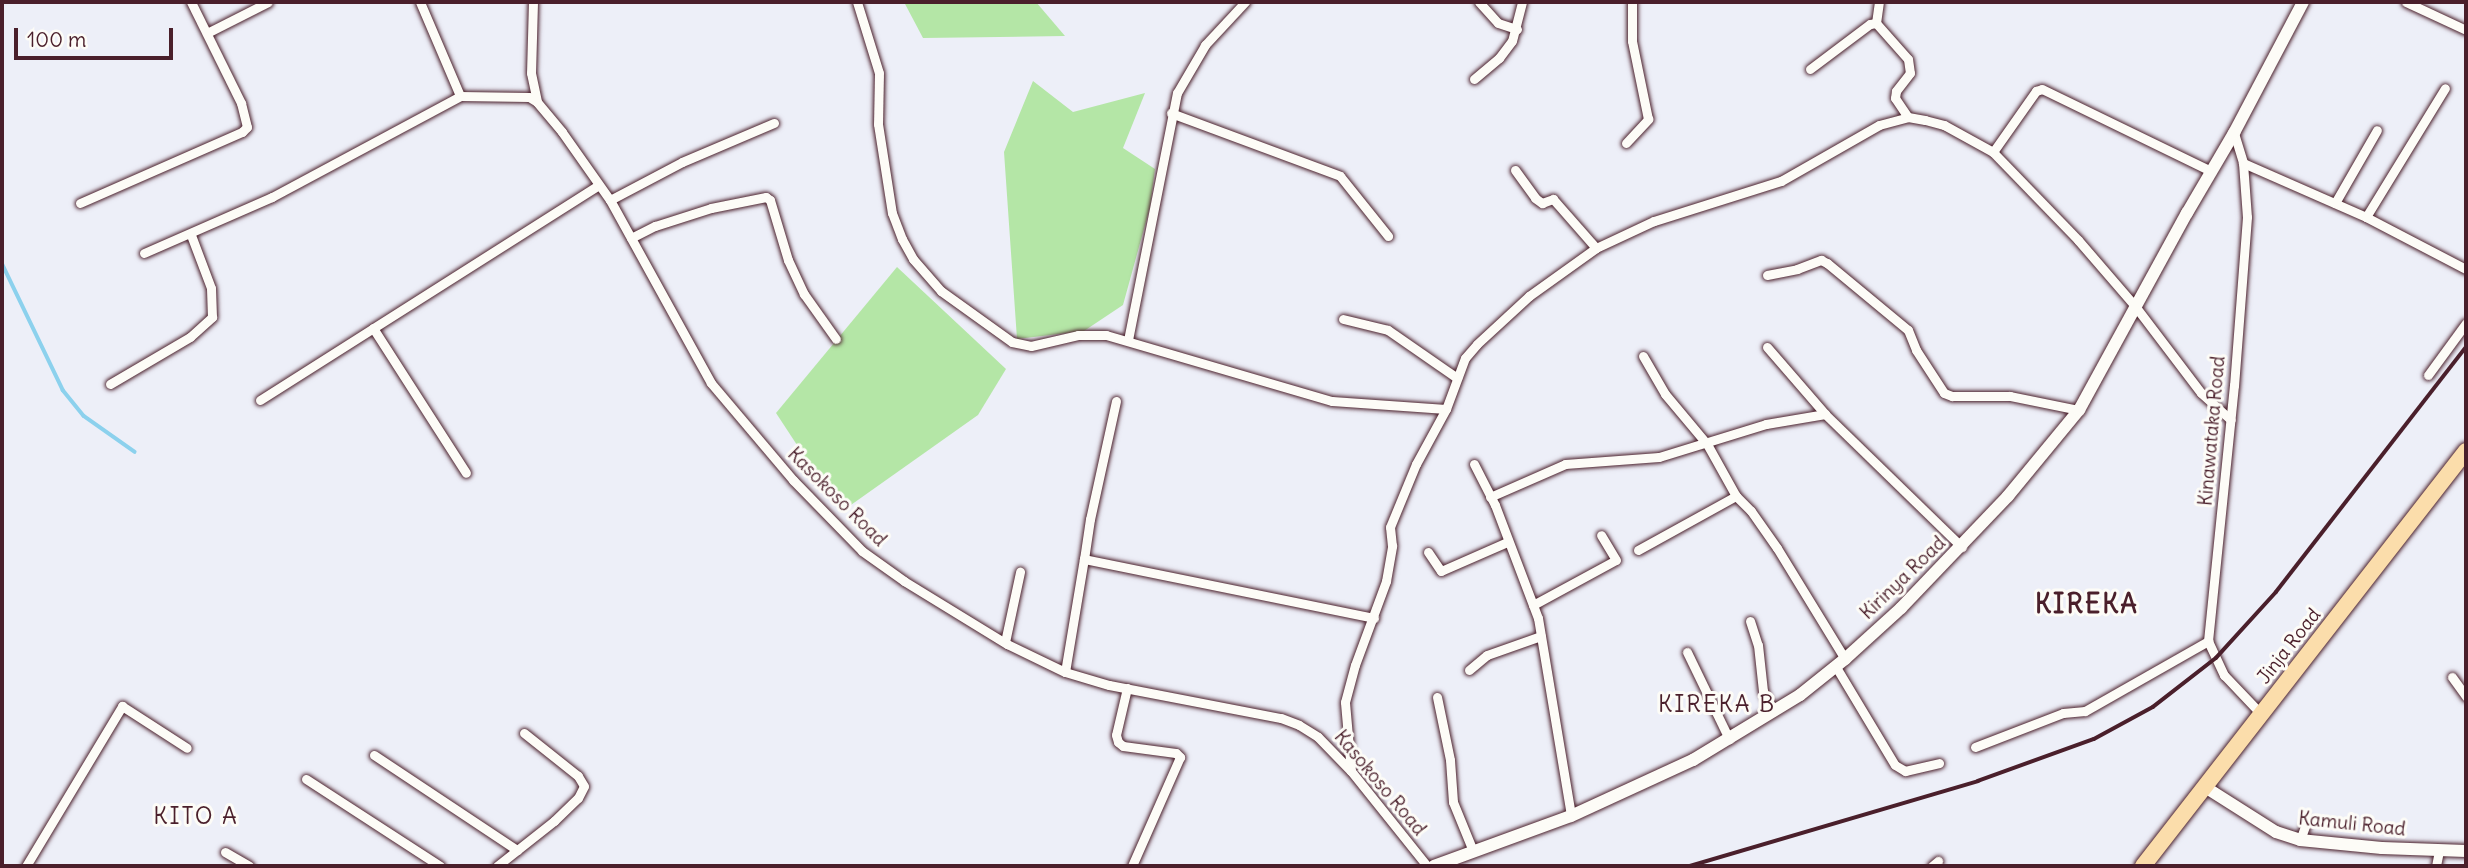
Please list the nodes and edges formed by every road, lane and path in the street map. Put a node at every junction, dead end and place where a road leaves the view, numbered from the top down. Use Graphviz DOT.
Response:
graph roads {
  1 [pos="191,2"];
  2 [pos="268,2"];
  3 [pos="420,2"];
  4 [pos="533,2"];
  5 [pos="857,2"];
  6 [pos="1245,2"];
  7 [pos="1479,2"];
  8 [pos="1522,2"];
  9 [pos="1632,2"];
  10 [pos="1879,2"];
  11 [pos="2303,2"];
  12 [pos="2406,2"];
  13 [pos="1876,23"];
  14 [pos="1517,29"];
  15 [pos="2466,30"];
  16 [pos="207,33"];
  17 [pos="1810,69"];
  18 [pos="1475,79"];
  19 [pos="2445,88"];
  20 [pos="460,96"];
  21 [pos="537,102"];
  22 [pos="1171,113"];
  23 [pos="1908,117"];
  24 [pos="774,122"];
  25 [pos="2377,130"];
  26 [pos="2234,133"];
  27 [pos="1626,143"];
  28 [pos="1993,152"];
  29 [pos="2244,163"];
  30 [pos="1514,170"];
  31 [pos="2211,171"];
  32 [pos="599,185"];
  33 [pos="610,200"];
  34 [pos="80,202"];
  35 [pos="2335,203"];
  36 [pos="2366,217"];
  37 [pos="191,235"];
  38 [pos="1388,236"];
  39 [pos="631,238"];
  40 [pos="1596,248"];
  41 [pos="144,253"];
  42 [pos="2466,269"];
  43 [pos="1767,275"];
  44 [pos="2135,306"];
  45 [pos="1343,319"];
  46 [pos="2466,323"];
  47 [pos="373,328"];
  48 [pos="836,339"];
  49 [pos="1128,340"];
  50 [pos="1767,348"];
  51 [pos="1643,356"];
  52 [pos="2428,375"];
  53 [pos="1457,378"];
  54 [pos="110,384"];
  55 [pos="260,400"];
  56 [pos="1116,401"];
  57 [pos="1446,409"];
  58 [pos="2079,410"];
  59 [pos="1825,414"];
  60 [pos="2231,420"];
  61 [pos="1707,444"];
  62 [pos="2466,451"];
  63 [pos="1475,464"];
  64 [pos="466,473"];
  65 [pos="1736,496"];
  66 [pos="1490,497"];
  67 [pos="1601,536"];
  68 [pos="1507,542"];
  69 [pos="1962,547"];
  70 [pos="1638,550"];
  71 [pos="1428,552"];
  72 [pos="1084,559"];
  73 [pos="1020,572"];
  74 [pos="1533,605"];
  75 [pos="1374,618"];
  76 [pos="1750,621"];
  77 [pos="1541,636"];
  78 [pos="2208,640"];
  79 [pos="1004,642"];
  80 [pos="1687,652"];
  81 [pos="1841,663"];
  82 [pos="1469,670"];
  83 [pos="1065,672"];
  84 [pos="2452,677"];
  85 [pos="1126,688"];
  86 [pos="2466,696"];
  87 [pos="1437,697"];
  88 [pos="1773,712"];
  89 [pos="2261,715"];
  90 [pos="524,733"];
  91 [pos="1729,739"];
  92 [pos="1975,747"];
  93 [pos="187,748"];
  94 [pos="374,755"];
  95 [pos="1939,763"];
  96 [pos="1351,771"];
  97 [pos="306,779"];
  98 [pos="2205,787"];
  99 [pos="1571,816"];
  100 [pos="2307,821"];
  101 [pos="2300,840"];
  102 [pos="517,850"];
  103 [pos="1473,851"];
  104 [pos="2439,851"];
  105 [pos="2466,851"];
  106 [pos="225,852"];
  107 [pos="26,866"];
  108 [pos="249,866"];
  109 [pos="440,866"];
  110 [pos="496,866"];
  111 [pos="1132,866"];
  112 [pos="1427,866"];
  113 [pos="1434,866"];
  114 [pos="2143,866"];
  115 [pos="2436,866"];
  1 -- 16 [label="street"];
  2 -- 16 [label="street"];
  3 -- 20 [label="street"];
  4 -- 21 [label="street"];
  5 -- 49 [label="street"];
  6 -- 22 [label="street"];
  7 -- 14 [label="street"];
  8 -- 14 [label="street"];
  9 -- 27 [label="street"];
  10 -- 13 [label="street"];
  11 -- 26 [label="main road, Kirinya Road"];
  12 -- 15 [label="street"];
  13 -- 17 [label="street"];
  13 -- 23 [label="street"];
  14 -- 18 [label="street"];
  16 -- 34 [label="street"];
  19 -- 36 [label="street"];
  20 -- 21 [label="street"];
  20 -- 37 [label="street"];
  21 -- 32 [label="street, Kasokoso Road"];
  22 -- 38 [label="street"];
  22 -- 49 [label="street"];
  23 -- 28 [label="street"];
  23 -- 40 [label="street"];
  24 -- 33 [label="street"];
  25 -- 35 [label="street"];
  26 -- 29 [label="street, Kinawataka Road"];
  26 -- 31 [label="main road, Kirinya Road"];
  28 -- 31 [label="street"];
  28 -- 44 [label="street"];
  29 -- 35 [label="street"];
  29 -- 60 [label="street, Kinawataka Road"];
  30 -- 40 [label="street"];
  31 -- 44 [label="main road, Kirinya Road"];
  32 -- 33 [label="street, Kasokoso Road"];
  32 -- 47 [label="street"];
  33 -- 39 [label="street, Kasokoso Road"];
  35 -- 36 [label="street"];
  36 -- 42 [label="street"];
  37 -- 41 [label="street"];
  37 -- 54 [label="street"];
  39 -- 48 [label="street"];
  39 -- 79 [label="street, Kasokoso Road"];
  40 -- 53 [label="street"];
  43 -- 58 [label="street"];
  44 -- 58 [label="main road, Kirinya Road"];
  44 -- 60 [label="street"];
  45 -- 53 [label="street"];
  46 -- 52 [label="street"];
  47 -- 55 [label="street"];
  47 -- 64 [label="street"];
  49 -- 57 [label="street"];
  50 -- 59 [label="street"];
  51 -- 61 [label="street"];
  53 -- 57 [label="street"];
  56 -- 72 [label="street"];
  57 -- 75 [label="street"];
  58 -- 69 [label="main road, Kirinya Road"];
  59 -- 61 [label="street"];
  59 -- 69 [label="street"];
  60 -- 78 [label="street, Kinawataka Road"];
  61 -- 65 [label="street"];
  61 -- 66 [label="street"];
  62 -- 89 [label="highway, Jinja Road"];
  63 -- 66 [label="street"];
  65 -- 70 [label="street"];
  65 -- 81 [label="street"];
  66 -- 68 [label="street"];
  67 -- 74 [label="street"];
  68 -- 71 [label="street"];
  68 -- 74 [label="street"];
  69 -- 81 [label="main road, Kirinya Road"];
  72 -- 75 [label="street"];
  72 -- 83 [label="street"];
  73 -- 79 [label="street"];
  74 -- 77 [label="street"];
  75 -- 96 [label="street"];
  76 -- 88 [label="street"];
  77 -- 82 [label="street"];
  77 -- 99 [label="street"];
  78 -- 89 [label="street"];
  78 -- 92 [label="street"];
  79 -- 83 [label="street, Kasokoso Road"];
  80 -- 91 [label="street"];
  81 -- 88 [label="main road, Kirinya Road"];
  81 -- 95 [label="street"];
  83 -- 85 [label="street, Kasokoso Road"];
  84 -- 86 [label="street"];
  85 -- 96 [label="street, Kasokoso Road"];
  85 -- 111 [label="street"];
  87 -- 103 [label="street"];
  88 -- 91 [label="main road, Kirinya Road"];
  89 -- 98 [label="highway, Jinja Road"];
  90 -- 102 [label="street"];
  91 -- 99 [label="main road, Kirinya Road"];
  93 -- 107 [label="street"];
  94 -- 102 [label="street"];
  96 -- 112 [label="street, Kasokoso Road"];
  97 -- 109 [label="street"];
  98 -- 101 [label="main road, Kamuli Road"];
  98 -- 114 [label="highway, Jinja Road"];
  99 -- 103 [label="main road, Kirinya Road"];
  100 -- 101 [label="street"];
  101 -- 104 [label="main road, Kamuli Road"];
  102 -- 110 [label="street"];
  103 -- 113 [label="main road, Kirinya Road"];
  104 -- 105 [label="main road, Kamuli Road"];
  104 -- 115 [label="street"];
  106 -- 108 [label="street"];
}
